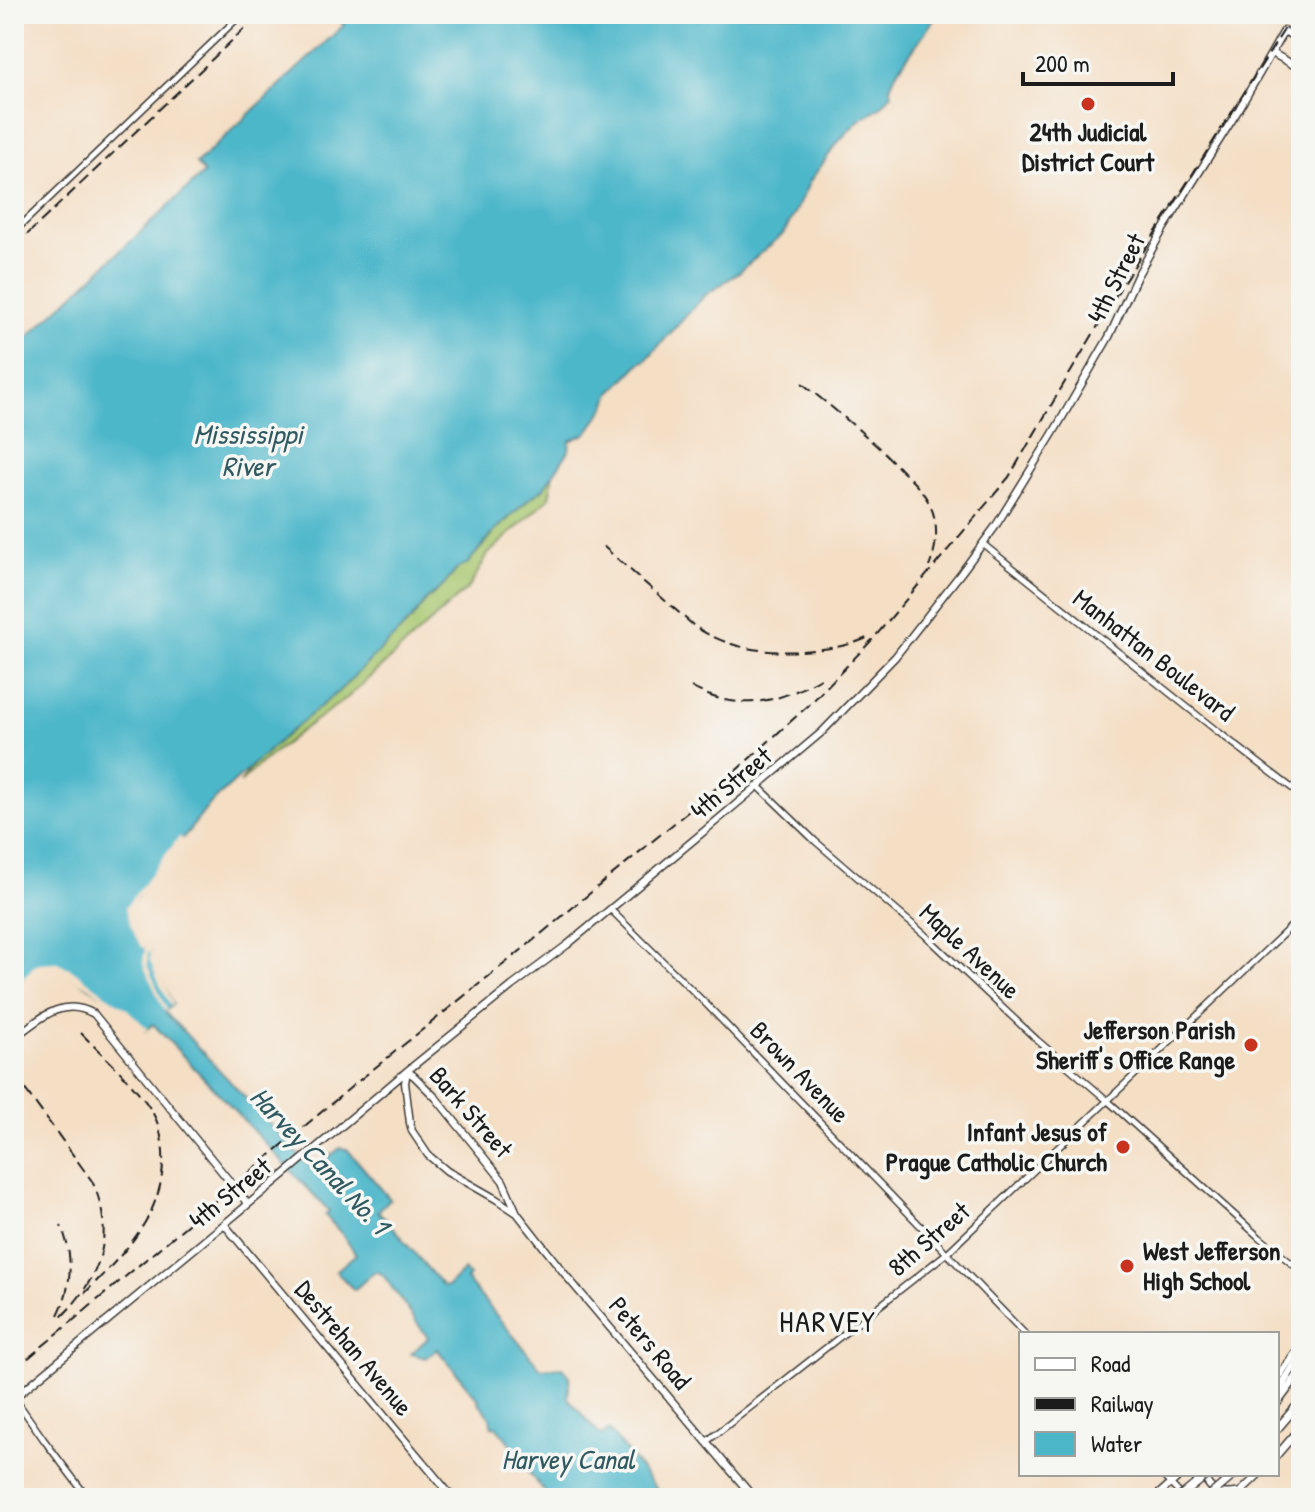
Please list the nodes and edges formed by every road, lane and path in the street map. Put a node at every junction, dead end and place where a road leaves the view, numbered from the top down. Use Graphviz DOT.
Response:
graph roads {
  1 [pos="242,14"];
  2 [pos="1301,41"];
  3 [pos="1272,53"];
  4 [pos="1301,69"];
  5 [pos="14,232"];
  6 [pos="983,544"];
  7 [pos="758,786"];
  8 [pos="1301,795"];
  9 [pos="610,909"];
  10 [pos="1301,917"];
  11 [pos="14,1038"];
  12 [pos="407,1071"];
  13 [pos="1108,1101"];
  14 [pos="503,1181"];
  15 [pos="248,1204"];
  16 [pos="517,1213"];
  17 [pos="224,1224"];
  18 [pos="947,1253"];
  19 [pos="1301,1271"];
  20 [pos="1023,1332"];
  21 [pos="1301,1345"];
  22 [pos="1301,1355"];
  23 [pos="1301,1371"];
  24 [pos="1279,1376"];
  25 [pos="1279,1390"];
  26 [pos="14,1398"];
  27 [pos="1279,1400"];
  28 [pos="1301,1401"];
  29 [pos="1279,1427"];
  30 [pos="1301,1427"];
  31 [pos="706,1442"];
  32 [pos="1279,1453"];
  33 [pos="1163,1476"];
  34 [pos="1180,1476"];
  35 [pos="1203,1476"];
  36 [pos="1206,1476"];
  37 [pos="1233,1476"];
  38 [pos="1257,1476"];
  39 [pos="1170,1484"];
  40 [pos="1241,1492"];
  41 [pos="88,1498"];
  42 [pos="453,1498"];
  43 [pos="754,1498"];
  44 [pos="1154,1498"];
  45 [pos="1182,1498"];
  46 [pos="1207,1498"];
  47 [pos="1234,1498"];
  1 -- 5 [label="street"];
  2 -- 3 [label="main road, 4th Street"];
  3 -- 4 [label="main road"];
  3 -- 6 [label="main road, 4th Street"];
  6 -- 7 [label="main road, 4th Street"];
  6 -- 8 [label="street, Manhattan Boulevard"];
  7 -- 9 [label="main road, 4th Street"];
  7 -- 13 [label="street, Maple Avenue"];
  9 -- 12 [label="main road, 4th Street"];
  9 -- 18 [label="street, Brown Avenue"];
  10 -- 13 [label="street, 8th Street"];
  11 -- 15 [label="main road"];
  12 -- 14 [label="main road, Bark Street"];
  12 -- 15 [label="main road, 4th Street"];
  12 -- 16 [label="main road, Peters Road"];
  13 -- 18 [label="street, 8th Street"];
  13 -- 19 [label="street, Maple Avenue"];
  14 -- 16 [label="main road, Peters Road"];
  15 -- 17 [label="main road, 4th Street"];
  16 -- 31 [label="main road, Peters Road"];
  17 -- 26 [label="main road, 4th Street"];
  17 -- 42 [label="main road, Destrehan Avenue"];
  18 -- 20 [label="street, Brown Avenue"];
  18 -- 31 [label="street, 8th Street"];
  21 -- 24 [label="main road"];
  22 -- 25 [label="highway"];
  23 -- 27 [label="highway"];
  26 -- 41 [label="street"];
  28 -- 29 [label="highway"];
  30 -- 32 [label="main road"];
  31 -- 43 [label="main road, Peters Road"];
  33 -- 39 [label="street"];
  34 -- 39 [label="main road"];
  35 -- 45 [label="highway, bridge"];
  36 -- 40 [label="main road"];
  37 -- 46 [label="highway, bridge"];
  38 -- 40 [label="main road"];
  39 -- 44 [label="main road"];
  39 -- 45 [label="street"];
  40 -- 47 [label="main road"];
}
